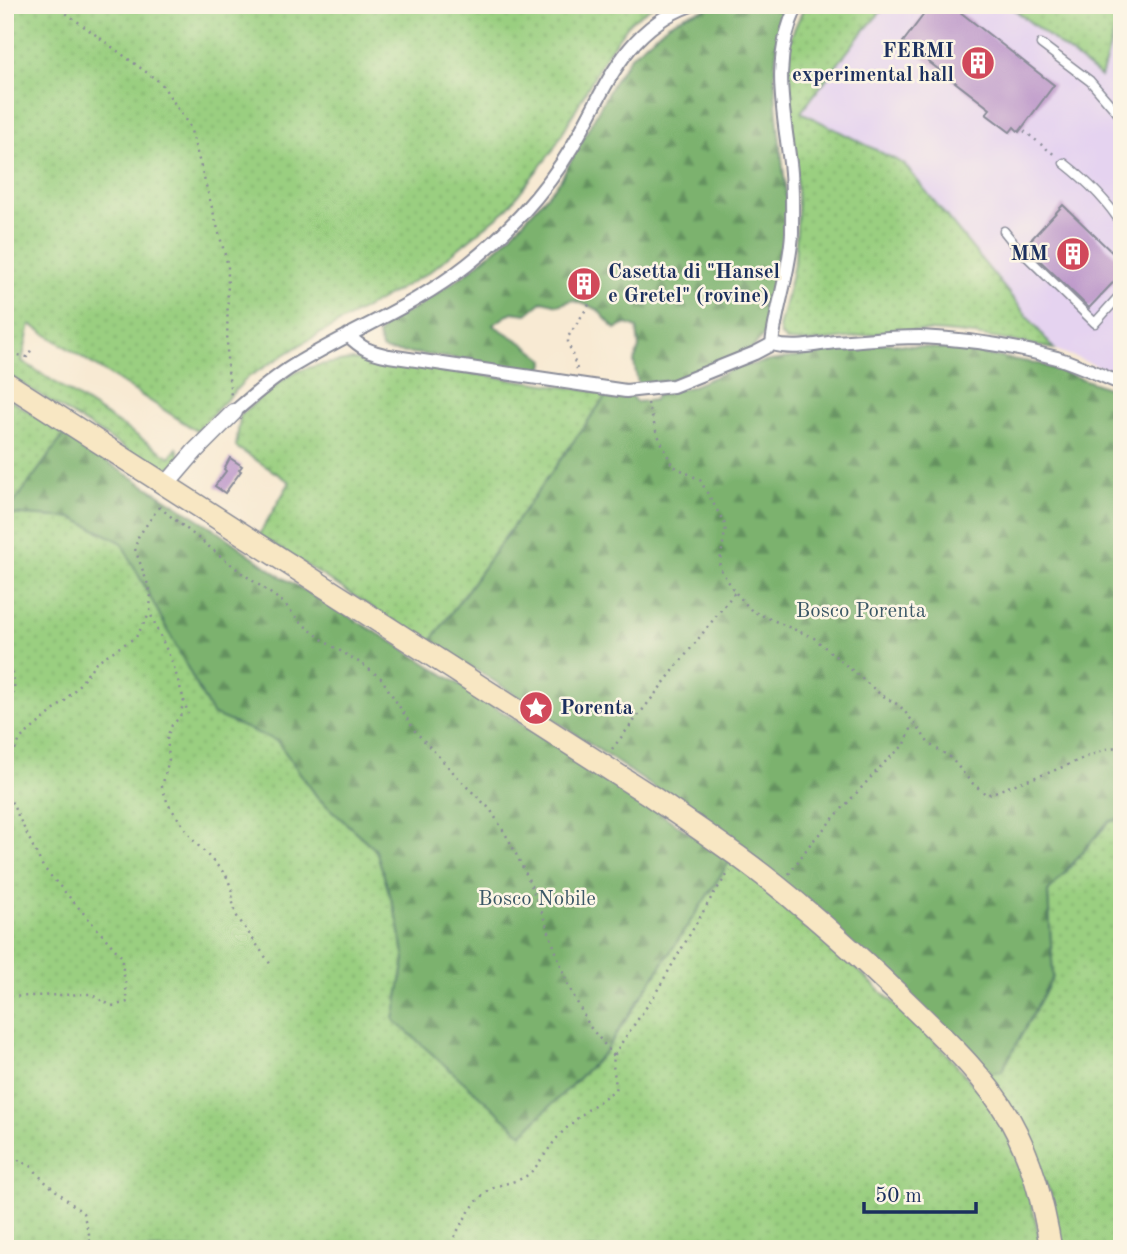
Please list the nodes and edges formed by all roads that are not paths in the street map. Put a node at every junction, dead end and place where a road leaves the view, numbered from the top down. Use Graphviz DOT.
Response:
graph roads {
  1 [pos="691,5"];
  2 [pos="797,5"];
  3 [pos="1041,44"];
  4 [pos="1122,118"];
  5 [pos="1064,163"];
  6 [pos="1122,225"];
  7 [pos="1004,231"];
  8 [pos="1122,293"];
  9 [pos="348,335"];
  10 [pos="772,344"];
  11 [pos="5,382"];
  12 [pos="1122,384"];
  13 [pos="234,412"];
  14 [pos="165,486"];
  15 [pos="1051,1249"];
  1 -- 9 [label="street"];
  2 -- 10 [label="street"];
  3 -- 4 [label="lane"];
  5 -- 6 [label="lane"];
  7 -- 8 [label="lane"];
  9 -- 10 [label="street"];
  9 -- 13 [label="street"];
  10 -- 12 [label="street"];
  11 -- 14 [label="main road"];
  13 -- 14 [label="street"];
  14 -- 15 [label="main road"];
}
